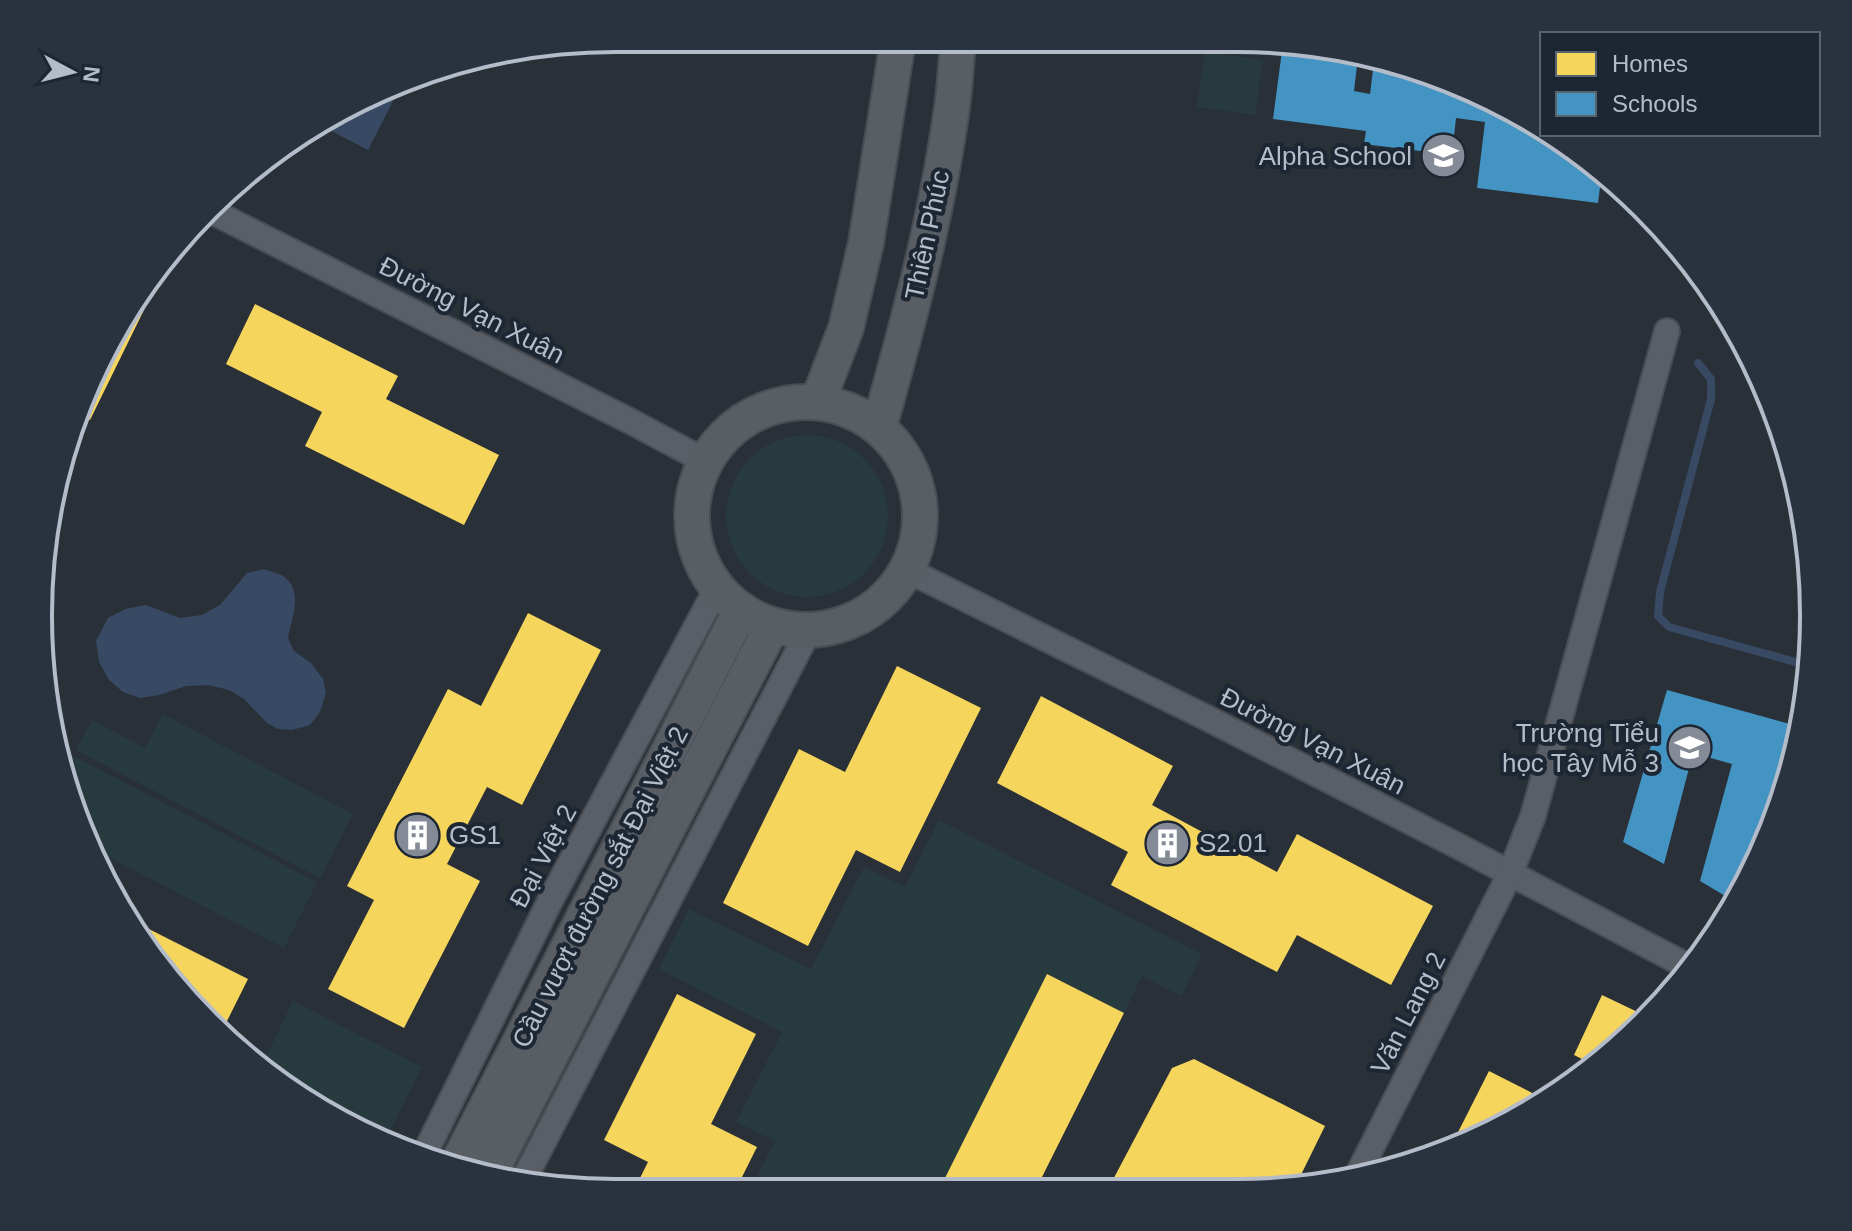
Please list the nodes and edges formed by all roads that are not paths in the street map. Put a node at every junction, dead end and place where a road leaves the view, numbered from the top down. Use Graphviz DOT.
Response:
graph roads {
  1 [pos="896,52"];
  2 [pos="957,52"];
  3 [pos="219,215"];
  4 [pos="1667,331"];
  5 [pos="818,401"];
  6 [pos="879,427"];
  7 [pos="705,461"];
  8 [pos="907,570"];
  9 [pos="729,599"];
  10 [pos="772,626"];
  11 [pos="809,630"];
  12 [pos="1510,874"];
  13 [pos="1681,963"];
  14 [pos="428,1147"];
  15 [pos="461,1157"];
  16 [pos="1363,1164"];
  17 [pos="494,1165"];
  18 [pos="528,1172"];
  1 -- 5 [label="street"];
  2 -- 6 [label="street, Thiên Phúc"];
  3 -- 7 [label="street, Đường Vạn Xuân"];
  4 -- 12 [label="street, Văn Lang 2"];
  5 -- 6 [label="street"];
  5 -- 7 [label="street"];
  6 -- 8 [label="street"];
  7 -- 9 [label="street"];
  8 -- 11 [label="street"];
  8 -- 12 [label="street, Đường Vạn Xuân"];
  9 -- 10 [label="street"];
  9 -- 14 [label="street, Đại Việt 2"];
  9 -- 15 [label="street, Cầu vượt đường sắt Đại Việt 2"];
  10 -- 11 [label="street"];
  10 -- 17 [label="street, Cầu vượt đường sắt Đại Việt 2"];
  11 -- 18 [label="street"];
  12 -- 13 [label="street, Đường Vạn Xuân"];
  12 -- 16 [label="street, Văn Lang 2"];
}
